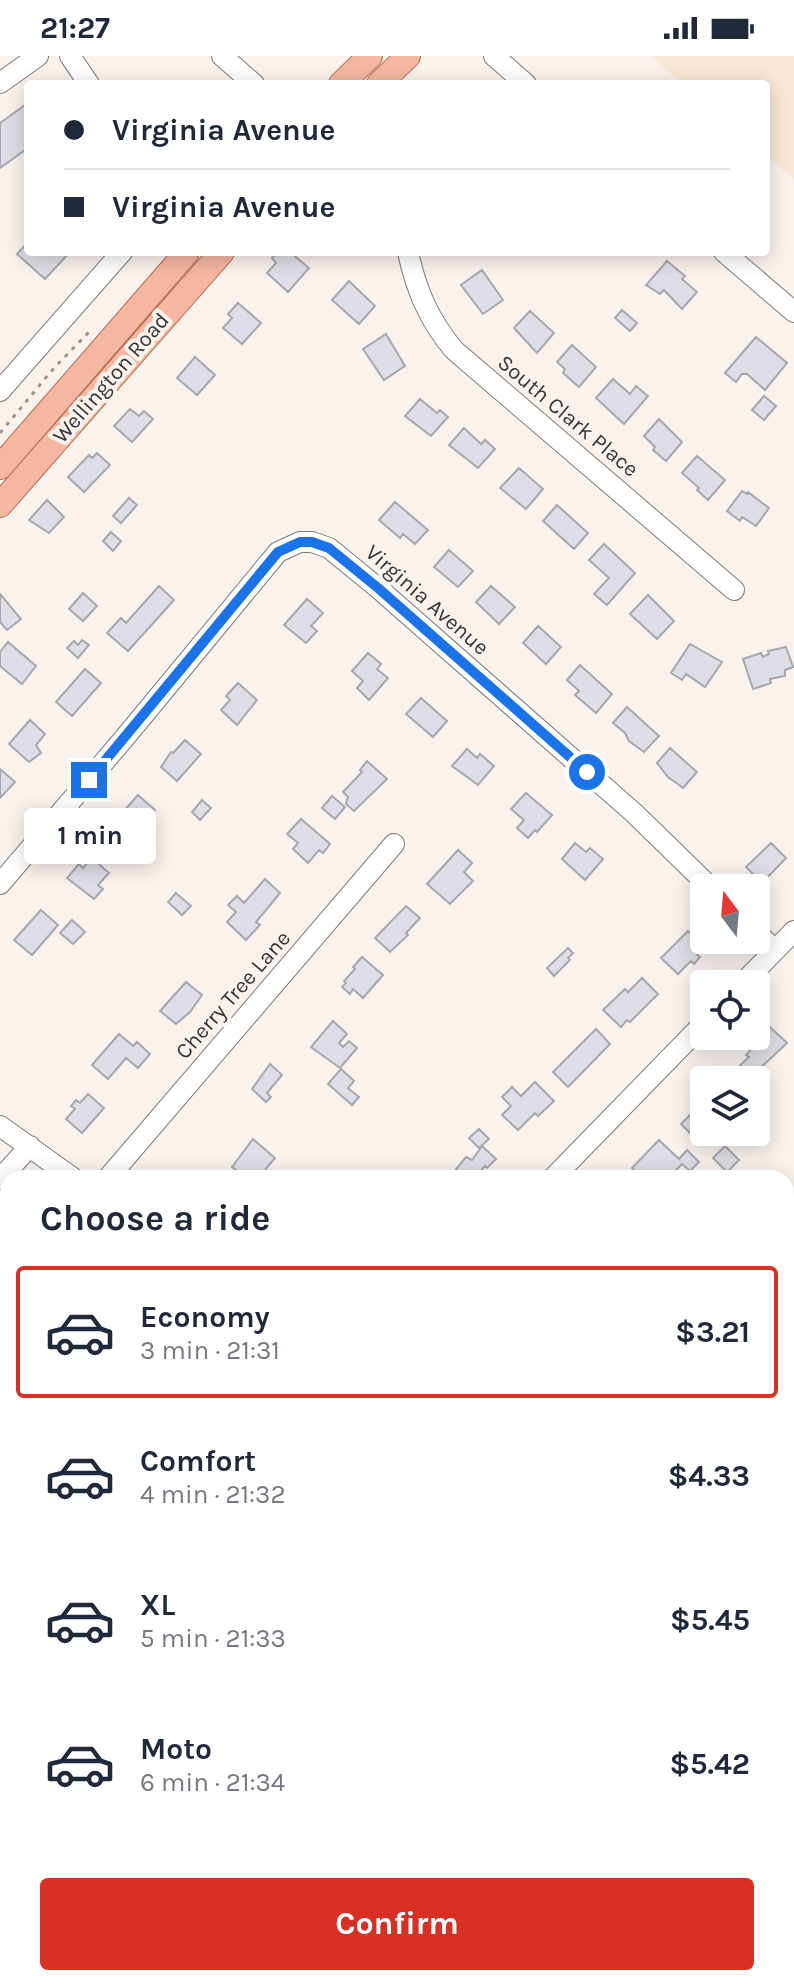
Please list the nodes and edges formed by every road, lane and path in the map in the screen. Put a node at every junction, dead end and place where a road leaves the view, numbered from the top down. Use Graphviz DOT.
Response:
graph roads {
  1 [pos="38,56"];
  2 [pos="70,56"];
  3 [pos="222,56"];
  4 [pos="370,56"];
  5 [pos="408,56"];
  6 [pos="494,56"];
  7 [pos="86,80"];
  8 [pos="249,80"];
  9 [pos="345,80"];
  10 [pos="383,80"];
  11 [pos="521,80"];
  12 [pos="0,83"];
  13 [pos="118,256"];
  14 [pos="184,256"];
  15 [pos="218,256"];
  16 [pos="409,256"];
  17 [pos="729,256"];
  18 [pos="794,312"];
  19 [pos="0,391"];
  20 [pos="0,467"];
  21 [pos="0,505"];
  22 [pos="734,590"];
  23 [pos="394,844"];
  24 [pos="697,874"];
  25 [pos="0,884"];
  26 [pos="794,931"];
  27 [pos="770,945"];
  28 [pos="775,950"];
  29 [pos="756,970"];
  30 [pos="690,1037"];
  31 [pos="0,1126"];
  32 [pos="30,1146"];
  33 [pos="8,1170"];
  34 [pos="62,1170"];
  35 [pos="115,1170"];
  36 [pos="561,1170"];
  1 -- 12 [label="street"];
  2 -- 7 [label="street"];
  3 -- 8 [label="street"];
  4 -- 9 [label="main road"];
  5 -- 10 [label="main road"];
  6 -- 11 [label="street"];
  13 -- 19 [label="street"];
  14 -- 20 [label="main road, Wellington Road"];
  15 -- 21 [label="main road, Wellington Road"];
  16 -- 22 [label="street, South Clark Place"];
  17 -- 18 [label="street"];
  23 -- 35 [label="street, Cherry Tree Lane"];
  24 -- 25 [label="street, Virginia Avenue"];
  26 -- 28 [label="street"];
  27 -- 28 [label="street"];
  28 -- 29 [label="street"];
  30 -- 36 [label="street"];
  31 -- 32 [label="street"];
  32 -- 33 [label="street"];
  32 -- 34 [label="street"];
}
